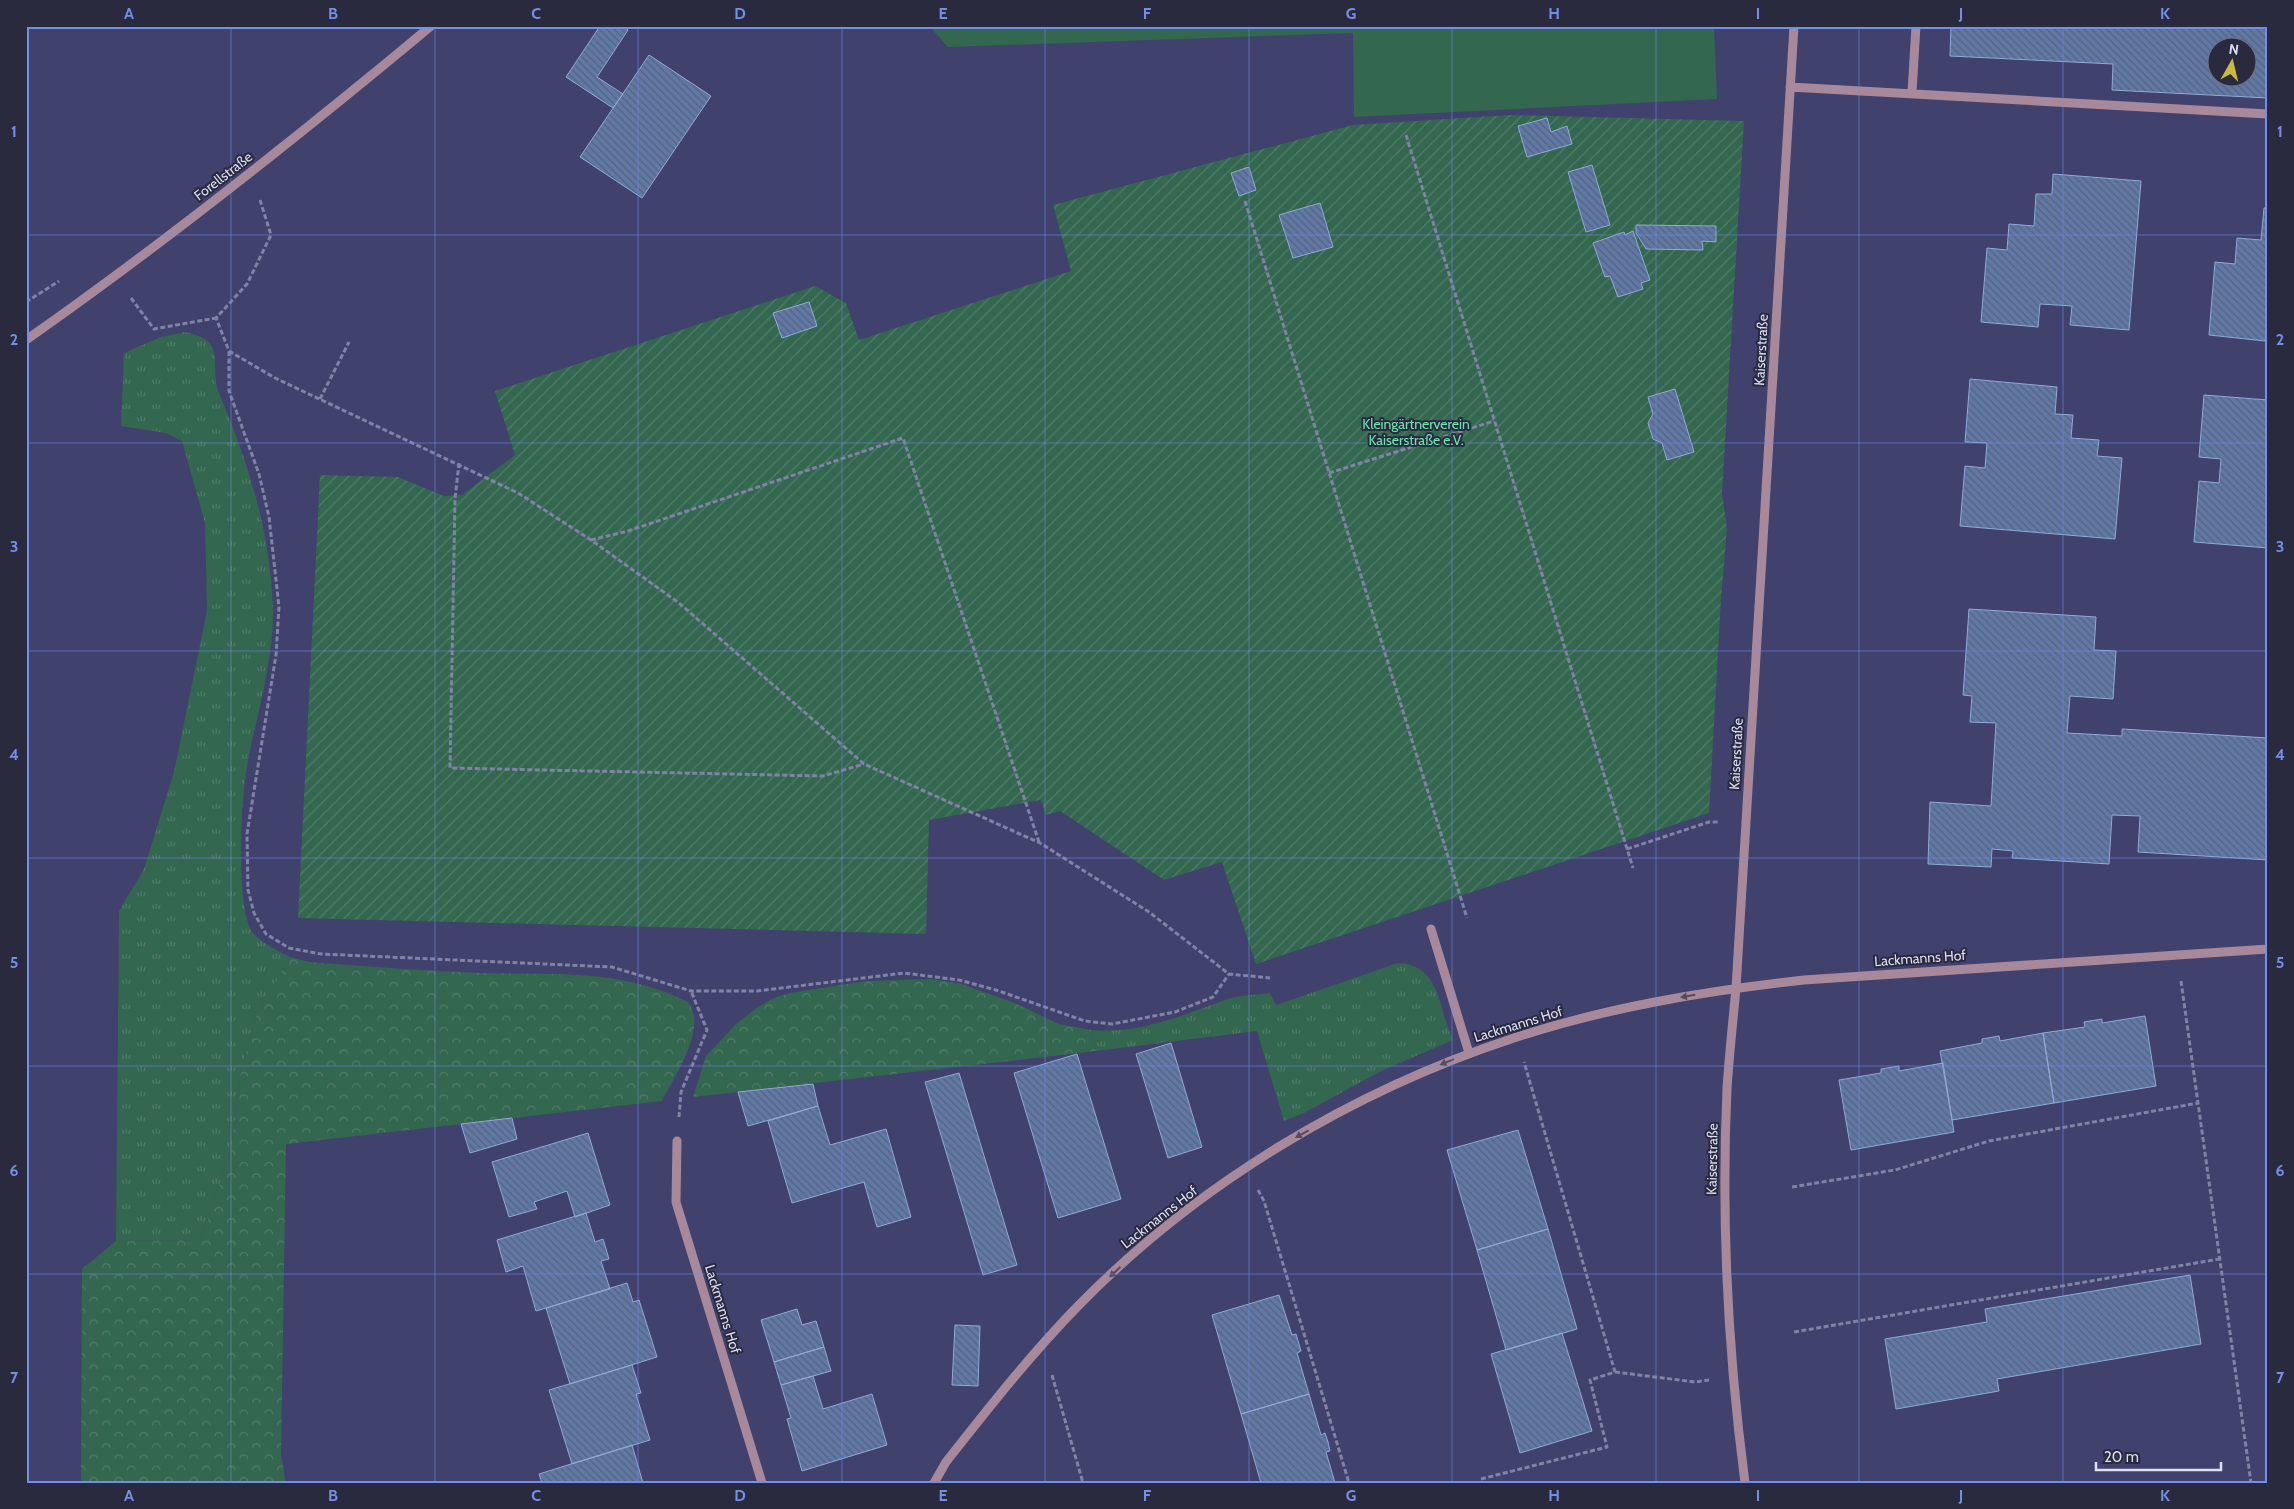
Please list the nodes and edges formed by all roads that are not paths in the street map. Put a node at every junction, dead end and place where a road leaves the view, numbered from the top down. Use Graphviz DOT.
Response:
graph roads {
  1 [pos="432,26"];
  2 [pos="1794,26"];
  3 [pos="1916,26"];
  4 [pos="1790,87"];
  5 [pos="1912,92"];
  6 [pos="2268,114"];
  7 [pos="26,340"];
  8 [pos="1431,929"];
  9 [pos="2268,949"];
  10 [pos="1736,988"];
  11 [pos="1469,1054"];
  12 [pos="677,1141"];
  13 [pos="762,1483"];
  14 [pos="934,1483"];
  15 [pos="1745,1483"];
  1 -- 7 [label="street, Forellstraße"];
  2 -- 4 [label="street, Kaiserstraße"];
  3 -- 5 [label="street"];
  4 -- 5 [label="street"];
  4 -- 10 [label="street, Kaiserstraße"];
  5 -- 6 [label="street"];
  8 -- 11 [label="street"];
  9 -- 10 [label="street, Lackmanns Hof"];
  10 -- 11 [label="street, Lackmanns Hof, one-way"];
  10 -- 15 [label="street, Kaiserstraße"];
  11 -- 14 [label="street, Lackmanns Hof, one-way"];
  12 -- 13 [label="street, Lackmanns Hof"];
}
